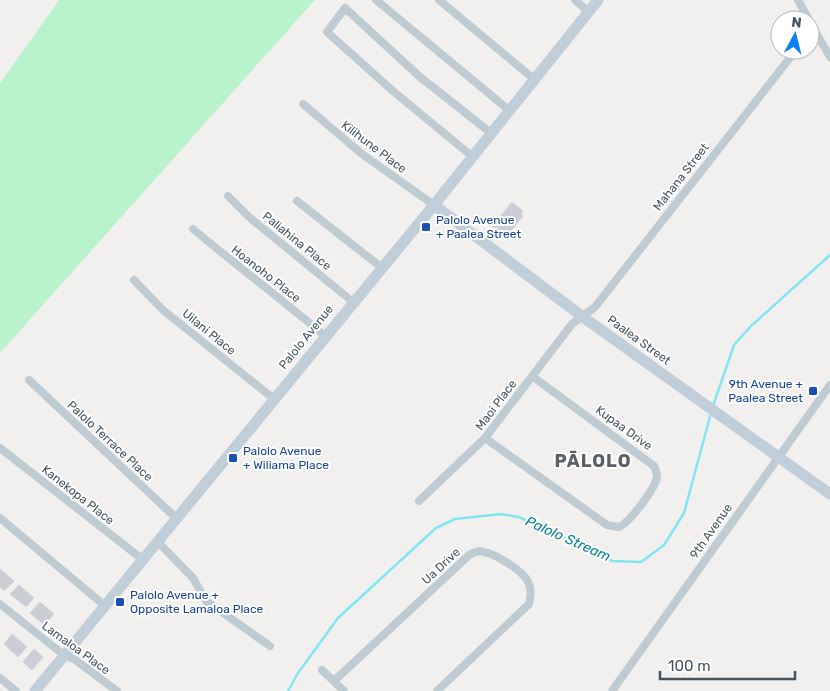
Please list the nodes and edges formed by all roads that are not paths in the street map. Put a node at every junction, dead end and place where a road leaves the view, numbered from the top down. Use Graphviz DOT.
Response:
graph roads {
  1 [pos="376,0"];
  2 [pos="439,0"];
  3 [pos="575,0"];
  4 [pos="598,0"];
  5 [pos="589,12"];
  6 [pos="820,41"];
  7 [pos="830,57"];
  8 [pos="788,60"];
  9 [pos="535,80"];
  10 [pos="303,104"];
  11 [pos="510,111"];
  12 [pos="491,133"];
  13 [pos="472,157"];
  14 [pos="228,196"];
  15 [pos="297,201"];
  16 [pos="434,205"];
  17 [pos="193,229"];
  18 [pos="382,268"];
  19 [pos="134,280"];
  20 [pos="353,302"];
  21 [pos="583,317"];
  22 [pos="325,336"];
  23 [pos="532,376"];
  24 [pos="29,380"];
  25 [pos="830,385"];
  26 [pos="274,399"];
  27 [pos="486,438"];
  28 [pos="0,448"];
  29 [pos="779,456"];
  30 [pos="830,494"];
  31 [pos="419,501"];
  32 [pos="0,518"];
  33 [pos="176,518"];
  34 [pos="157,541"];
  35 [pos="142,559"];
  36 [pos="0,604"];
  37 [pos="104,605"];
  38 [pos="270,646"];
  39 [pos="65,656"];
  40 [pos="322,670"];
  41 [pos="0,678"];
  42 [pos="334,681"];
  43 [pos="16,691"];
  44 [pos="35,691"];
  45 [pos="117,691"];
  46 [pos="344,691"];
  47 [pos="437,691"];
  48 [pos="612,691"];
  1 -- 11 [label="street"];
  2 -- 9 [label="street"];
  3 -- 5 [label="street"];
  4 -- 5 [label="street, Palolo Avenue"];
  5 -- 9 [label="street, Palolo Avenue"];
  6 -- 7 [label="street"];
  8 -- 21 [label="street, Mahana Street"];
  9 -- 11 [label="street, Palolo Avenue"];
  10 -- 16 [label="street, Kilihune Place"];
  11 -- 12 [label="street, Palolo Avenue"];
  12 -- 13 [label="street, Palolo Avenue"];
  12 -- 13 [label="street"];
  13 -- 16 [label="street, Palolo Avenue"];
  14 -- 20 [label="street, Paliahina Place"];
  15 -- 18 [label="street"];
  16 -- 18 [label="street, Palolo Avenue"];
  16 -- 21 [label="street, Paalea Street"];
  17 -- 22 [label="street, Hoanoho Place"];
  18 -- 20 [label="street, Palolo Avenue"];
  19 -- 26 [label="street, Uilani Place"];
  20 -- 22 [label="street, Palolo Avenue"];
  21 -- 23 [label="street, Maoi Place"];
  21 -- 29 [label="street, Paalea Street"];
  22 -- 26 [label="street, Palolo Avenue"];
  23 -- 27 [label="street, Maoi Place"];
  23 -- 27 [label="street, Kupaa Drive"];
  24 -- 33 [label="street, Palolo Terrace Place"];
  25 -- 29 [label="street, 9th Avenue"];
  26 -- 33 [label="street, Palolo Avenue"];
  27 -- 31 [label="street, Maoi Place"];
  28 -- 35 [label="street, Kanekopa Place"];
  29 -- 30 [label="street, Paalea Street"];
  29 -- 48 [label="street, 9th Avenue"];
  32 -- 37 [label="street"];
  33 -- 34 [label="street, Palolo Avenue"];
  34 -- 35 [label="street, Palolo Avenue"];
  34 -- 38 [label="street"];
  35 -- 37 [label="street, Palolo Avenue"];
  36 -- 39 [label="street, Lamaloa Place"];
  37 -- 39 [label="street, Palolo Avenue"];
  39 -- 44 [label="street, Palolo Avenue"];
  39 -- 45 [label="street, Lamaloa Place"];
  40 -- 42 [label="street"];
  41 -- 43 [label="street"];
  42 -- 46 [label="street"];
  42 -- 47 [label="street, Ua Drive"];
}
